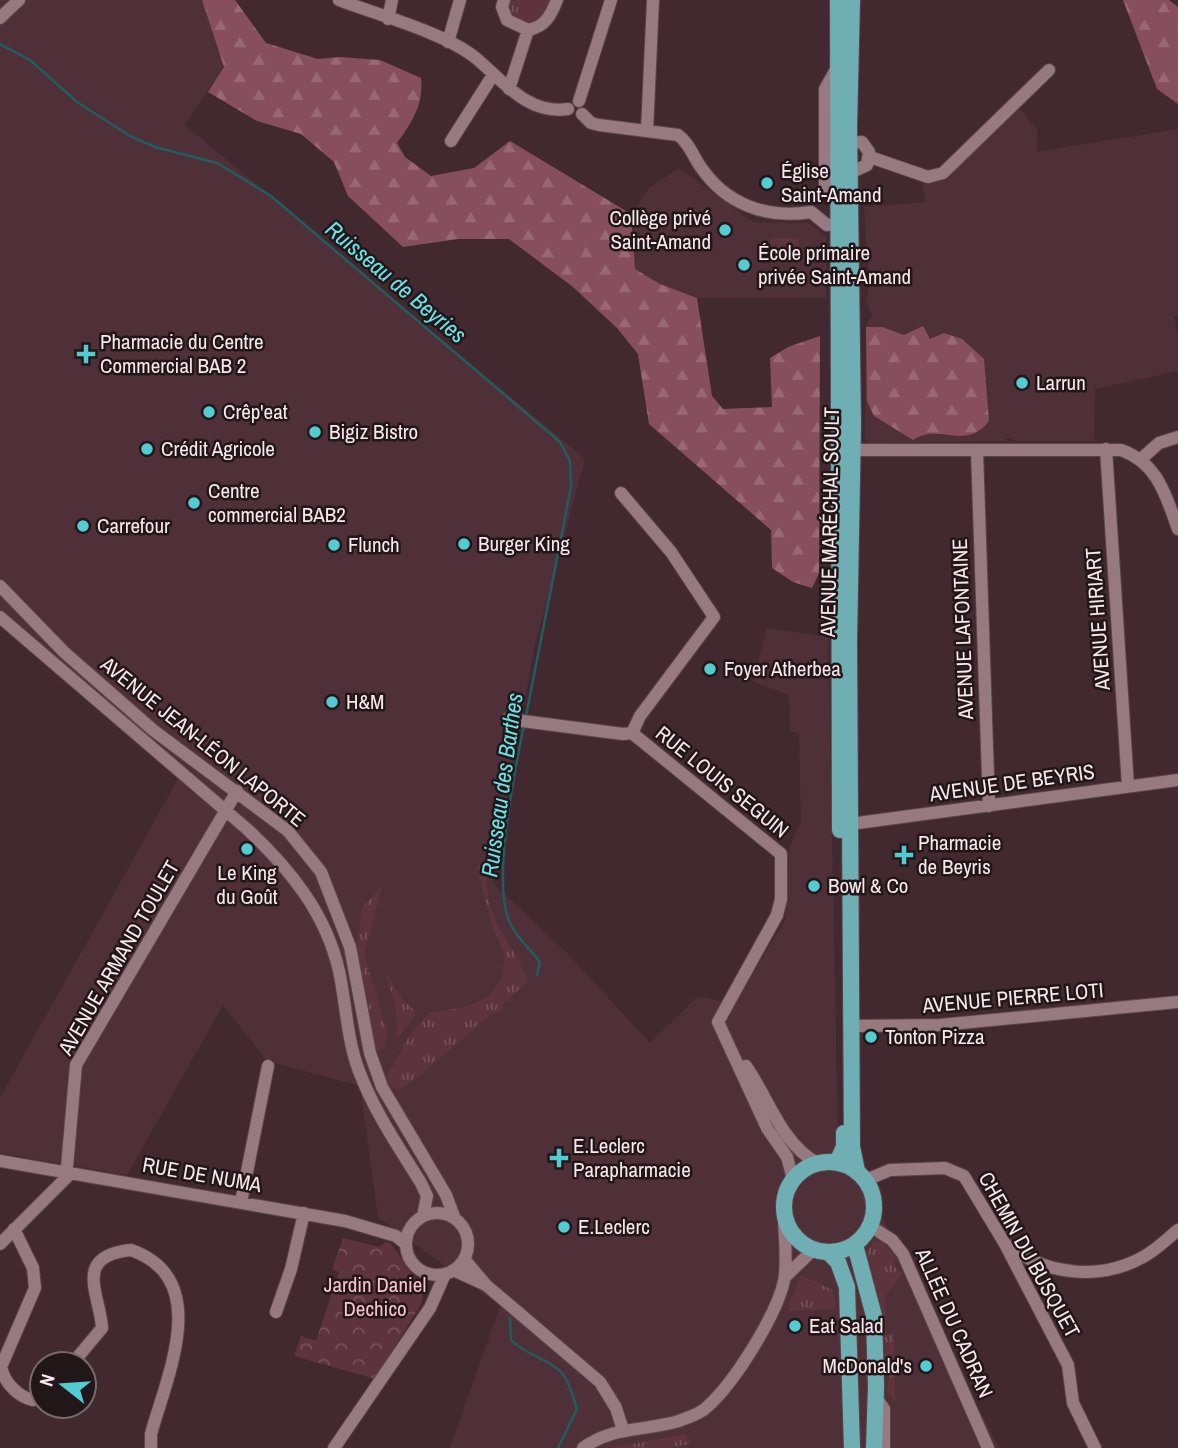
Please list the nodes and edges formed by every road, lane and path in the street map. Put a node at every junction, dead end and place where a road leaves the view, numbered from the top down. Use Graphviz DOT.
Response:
graph roads {
  1 [pos="19,0"];
  2 [pos="339,0"];
  3 [pos="392,0"];
  4 [pos="460,0"];
  5 [pos="504,0"];
  6 [pos="557,0"];
  7 [pos="611,0"];
  8 [pos="653,0"];
  9 [pos="838,0"];
  10 [pos="852,0"];
  11 [pos="0,18"];
  12 [pos="388,19"];
  13 [pos="528,30"];
  14 [pos="448,42"];
  15 [pos="838,66"];
  16 [pos="1049,70"];
  17 [pos="493,75"];
  18 [pos="509,89"];
  19 [pos="581,108"];
  20 [pos="647,131"];
  21 [pos="451,141"];
  22 [pos="843,143"];
  23 [pos="870,157"];
  24 [pos="837,183"];
  25 [pos="811,212"];
  26 [pos="845,224"];
  27 [pos="1178,437"];
  28 [pos="1107,449"];
  29 [pos="851,450"];
  30 [pos="977,451"];
  31 [pos="1141,459"];
  32 [pos="621,493"];
  33 [pos="1178,530"];
  34 [pos="0,586"];
  35 [pos="12,597"];
  36 [pos="0,609"];
  37 [pos="0,617"];
  38 [pos="513,720"];
  39 [pos="632,733"];
  40 [pos="1178,780"];
  41 [pos="1128,786"];
  42 [pos="237,791"];
  43 [pos="989,806"];
  44 [pos="226,811"];
  45 [pos="845,824"];
  46 [pos="1178,1002"];
  47 [pos="851,1027"];
  48 [pos="721,1032"];
  49 [pos="268,1066"];
  50 [pos="754,1078"];
  51 [pos="754,1099"];
  52 [pos="780,1136"];
  53 [pos="831,1159"];
  54 [pos="0,1161"];
  55 [pos="68,1173"];
  56 [pos="861,1176"];
  57 [pos="793,1179"];
  58 [pos="242,1202"];
  59 [pos="304,1213"];
  60 [pos="423,1216"];
  61 [pos="784,1217"];
  62 [pos="455,1219"];
  63 [pos="870,1226"];
  64 [pos="14,1229"];
  65 [pos="1178,1230"];
  66 [pos="403,1237"];
  67 [pos="0,1244"];
  68 [pos="1005,1244"];
  69 [pos="855,1245"];
  70 [pos="821,1252"];
  71 [pos="464,1259"];
  72 [pos="449,1272"];
  73 [pos="430,1274"];
  74 [pos="785,1277"];
  75 [pos="486,1285"];
  76 [pos="433,1301"];
  77 [pos="276,1312"];
  78 [pos="84,1350"];
  79 [pos="875,1396"];
  80 [pos="28,1399"];
  81 [pos="623,1430"];
  82 [pos="149,1447"];
  83 [pos="334,1448"];
  84 [pos="583,1448"];
  85 [pos="852,1448"];
  86 [pos="874,1448"];
  87 [pos="884,1448"];
  88 [pos="988,1448"];
  89 [pos="1095,1448"];
  1 -- 11 [label="street"];
  2 -- 12 [label="street"];
  3 -- 12 [label="street"];
  4 -- 14 [label="street"];
  5 -- 13 [label="street"];
  6 -- 13 [label="street"];
  7 -- 19 [label="street"];
  8 -- 20 [label="street"];
  9 -- 15 [label="main road"];
  10 -- 22 [label="main road"];
  12 -- 14 [label="street"];
  13 -- 18 [label="street"];
  14 -- 17 [label="street"];
  15 -- 22 [label="main road"];
  15 -- 24 [label="street"];
  16 -- 23 [label="street"];
  17 -- 18 [label="street"];
  17 -- 21 [label="street"];
  18 -- 19 [label="street"];
  19 -- 20 [label="street"];
  20 -- 25 [label="street"];
  22 -- 23 [label="street"];
  22 -- 24 [label="main road"];
  23 -- 24 [label="street"];
  24 -- 25 [label="street"];
  24 -- 26 [label="main road"];
  25 -- 26 [label="street"];
  26 -- 29 [label="main road, AVENUE MARÉCHAL SOULT"];
  26 -- 45 [label="main road"];
  27 -- 31 [label="street"];
  28 -- 30 [label="street"];
  28 -- 31 [label="street"];
  28 -- 41 [label="street, AVENUE HIRIART"];
  29 -- 30 [label="street"];
  29 -- 45 [label="main road, AVENUE MARÉCHAL SOULT"];
  30 -- 43 [label="street, AVENUE LAFONTAINE"];
  31 -- 33 [label="street"];
  32 -- 39 [label="street"];
  34 -- 35 [label="street, AVENUE JEAN-LÉON LAPORTE"];
  35 -- 36 [label="street"];
  35 -- 42 [label="street, AVENUE JEAN-LÉON LAPORTE"];
  37 -- 44 [label="street, AVENUE JEAN-LÉON LAPORTE"];
  38 -- 39 [label="street, RUE LOUIS SEGUIN"];
  39 -- 48 [label="street, RUE LOUIS SEGUIN"];
  40 -- 41 [label="street, AVENUE DE BEYRIS"];
  41 -- 43 [label="street, AVENUE DE BEYRIS"];
  42 -- 44 [label="street, AVENUE ARMAND TOULET"];
  42 -- 62 [label="street, AVENUE JEAN-LÉON LAPORTE"];
  43 -- 45 [label="street, AVENUE DE BEYRIS"];
  44 -- 55 [label="street, AVENUE ARMAND TOULET"];
  44 -- 60 [label="street, AVENUE JEAN-LÉON LAPORTE"];
  45 -- 47 [label="main road, AVENUE MARÉCHAL SOULT"];
  45 -- 53 [label="main road"];
  46 -- 47 [label="street, AVENUE PIERRE LOTI"];
  47 -- 56 [label="main road, AVENUE MARÉCHAL SOULT"];
  48 -- 50 [label="street"];
  48 -- 51 [label="street"];
  49 -- 58 [label="street"];
  50 -- 51 [label="street"];
  50 -- 52 [label="street"];
  51 -- 52 [label="street"];
  52 -- 53 [label="street"];
  52 -- 57 [label="street"];
  53 -- 56 [label="main road"];
  53 -- 57 [label="main road"];
  54 -- 55 [label="street, RUE DE NUMA"];
  55 -- 58 [label="street, RUE DE NUMA"];
  55 -- 64 [label="street"];
  56 -- 63 [label="main road"];
  56 -- 68 [label="street, CHEMIN DU BUSQUET"];
  57 -- 61 [label="main road"];
  58 -- 59 [label="street, RUE DE NUMA"];
  59 -- 66 [label="street, RUE DE NUMA"];
  59 -- 77 [label="street"];
  60 -- 62 [label="street"];
  60 -- 66 [label="street"];
  61 -- 70 [label="main road"];
  61 -- 74 [label="street"];
  62 -- 71 [label="street"];
  63 -- 69 [label="main road"];
  63 -- 88 [label="street, ALLÉE DU CADRAN"];
  64 -- 67 [label="street"];
  64 -- 80 [label="street"];
  65 -- 68 [label="street"];
  66 -- 73 [label="street"];
  68 -- 89 [label="street, CHEMIN DU BUSQUET"];
  69 -- 70 [label="main road"];
  69 -- 79 [label="main road"];
  70 -- 74 [label="street"];
  70 -- 85 [label="main road"];
  71 -- 72 [label="street"];
  71 -- 75 [label="street"];
  72 -- 73 [label="street"];
  72 -- 75 [label="street"];
  72 -- 76 [label="street"];
  73 -- 76 [label="street"];
  74 -- 81 [label="street"];
  75 -- 81 [label="street"];
  76 -- 83 [label="street"];
  78 -- 82 [label="street"];
  79 -- 86 [label="main road"];
  79 -- 87 [label="street"];
  81 -- 84 [label="street"];
}
